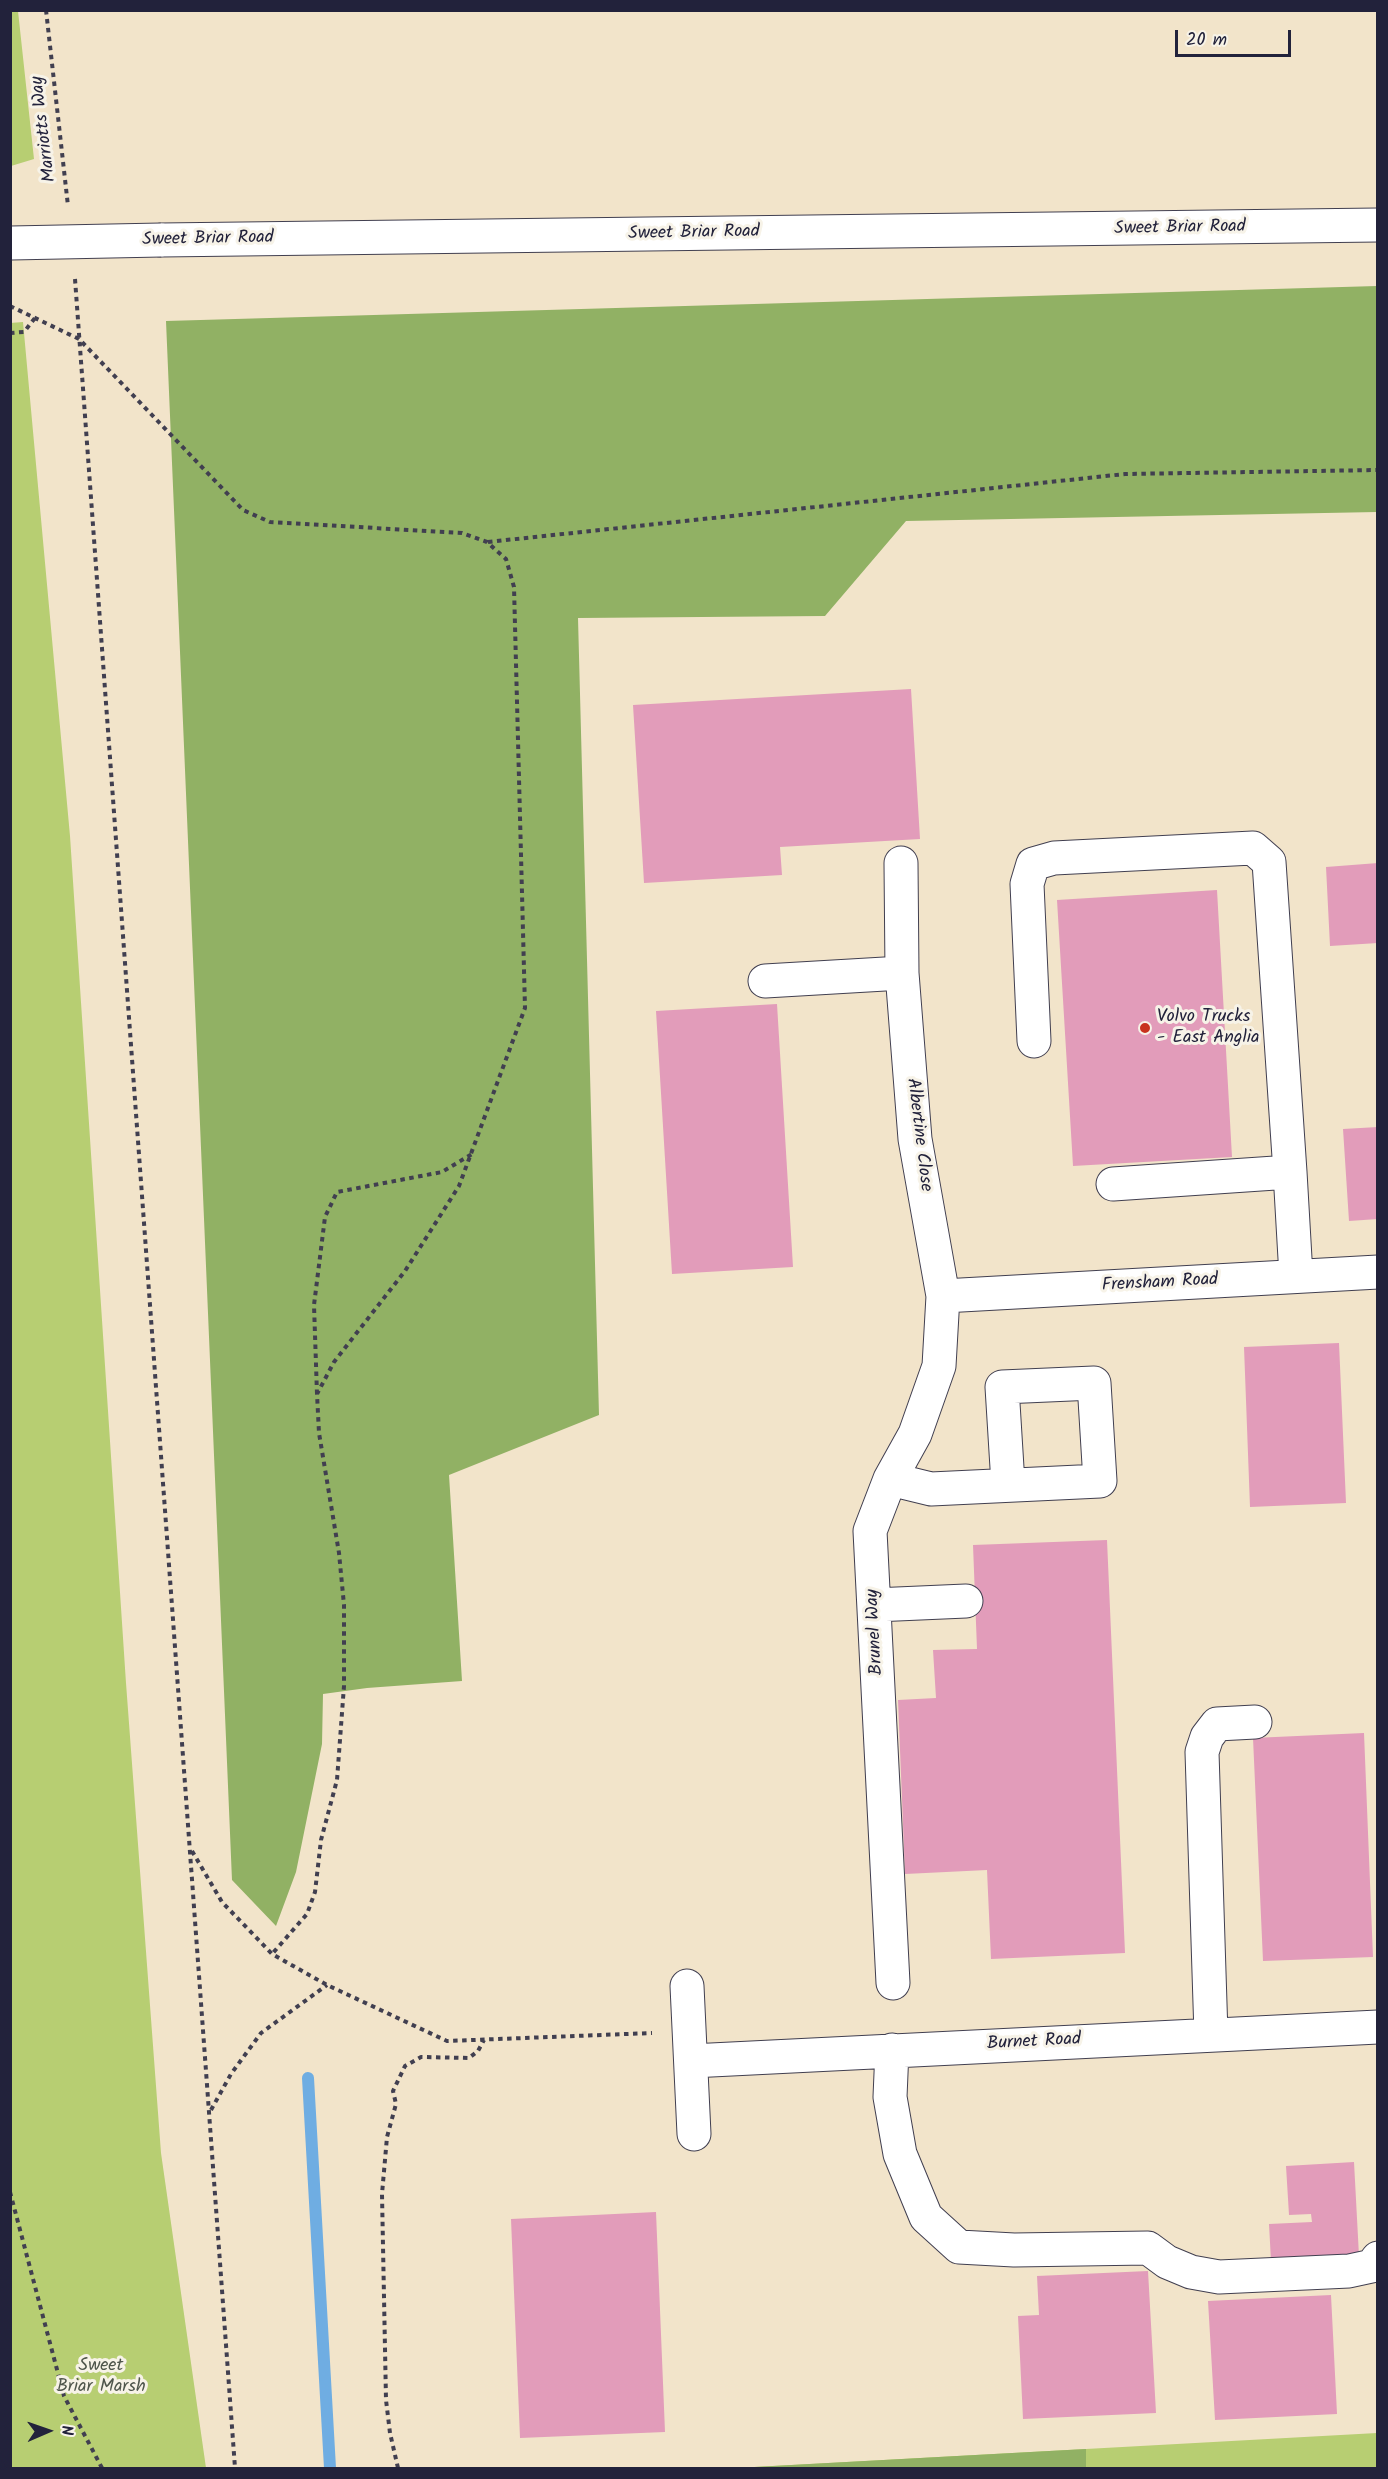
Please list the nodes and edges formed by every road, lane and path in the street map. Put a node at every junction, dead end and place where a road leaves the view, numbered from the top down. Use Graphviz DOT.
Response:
graph roads {
  1 [pos="46,10"];
  2 [pos="69,211"];
  3 [pos="1377,225"];
  4 [pos="11,243"];
  5 [pos="75,268"];
  6 [pos="10,306"];
  7 [pos="34,318"];
  8 [pos="10,333"];
  9 [pos="79,339"];
  10 [pos="1377,470"];
  11 [pos="487,542"];
  12 [pos="901,863"];
  13 [pos="903,973"];
  14 [pos="765,981"];
  15 [pos="1034,1041"];
  16 [pos="472,1154"];
  17 [pos="1290,1172"];
  18 [pos="1113,1184"];
  19 [pos="1377,1272"];
  20 [pos="1296,1276"];
  21 [pos="943,1296"];
  22 [pos="317,1394"];
  23 [pos="891,1479"];
  24 [pos="1008,1484"];
  25 [pos="966,1601"];
  26 [pos="874,1605"];
  27 [pos="1255,1722"];
  28 [pos="191,1850"];
  29 [pos="272,1954"];
  30 [pos="893,1983"];
  31 [pos="327,1985"];
  32 [pos="687,1986"];
  33 [pos="1377,2026"];
  34 [pos="1211,2035"];
  35 [pos="485,2040"];
  36 [pos="690,2046"];
  37 [pos="892,2050"];
  38 [pos="211,2110"];
  39 [pos="694,2134"];
  40 [pos="10,2193"];
  41 [pos="1377,2258"];
  42 [pos="102,2469"];
  43 [pos="235,2469"];
  44 [pos="398,2469"];
  1 -- 2 [label="path, Marriotts Way"];
  3 -- 4 [label="main road, Sweet Briar Road, bridge"];
  5 -- 9 [label="path"];
  6 -- 7 [label="path"];
  7 -- 8 [label="path"];
  7 -- 9 [label="path"];
  9 -- 11 [label="path"];
  9 -- 28 [label="path"];
  10 -- 11 [label="path"];
  11 -- 16 [label="path"];
  12 -- 13 [label="main road, Albertine Close"];
  13 -- 14 [label="main road"];
  13 -- 21 [label="main road, Albertine Close"];
  15 -- 17 [label="main road"];
  16 -- 22 [label="path"];
  16 -- 22 [label="path"];
  17 -- 18 [label="main road"];
  17 -- 20 [label="main road"];
  19 -- 20 [label="main road, Frensham Road"];
  20 -- 21 [label="main road, Frensham Road"];
  21 -- 23 [label="main road, Brunel Way"];
  22 -- 29 [label="path"];
  23 -- 24 [label="main road"];
  23 -- 26 [label="main road, Brunel Way"];
  25 -- 26 [label="main road"];
  26 -- 30 [label="main road, Brunel Way"];
  27 -- 34 [label="main road"];
  28 -- 29 [label="path"];
  28 -- 38 [label="path"];
  29 -- 31 [label="path"];
  31 -- 35 [label="path"];
  31 -- 38 [label="path"];
  32 -- 36 [label="main road"];
  33 -- 34 [label="main road, Burnet Road"];
  34 -- 37 [label="main road, Burnet Road"];
  35 -- 36 [label="path"];
  35 -- 44 [label="path"];
  36 -- 37 [label="main road, Burnet Road"];
  36 -- 39 [label="main road"];
  37 -- 41 [label="main road"];
  38 -- 43 [label="path"];
  40 -- 42 [label="path"];
}
